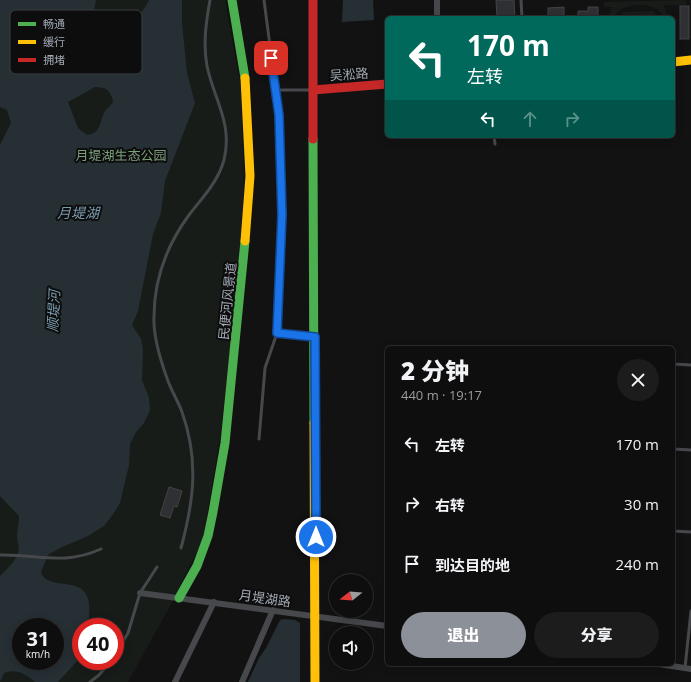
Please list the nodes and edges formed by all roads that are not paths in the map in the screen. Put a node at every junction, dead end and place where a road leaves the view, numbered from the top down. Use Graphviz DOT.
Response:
graph roads {
  1 [pos="210,0"];
  2 [pos="232,0"];
  3 [pos="264,0"];
  4 [pos="313,0"];
  5 [pos="437,0"];
  6 [pos="520,0"];
  7 [pos="437,16"];
  8 [pos="522,16"];
  9 [pos="691,60"];
  10 [pos="675,62"];
  11 [pos="385,84"];
  12 [pos="275,90"];
  13 [pos="313,90"];
  14 [pos="494,138"];
  15 [pos="495,144"];
  16 [pos="277,333"];
  17 [pos="315,337"];
  18 [pos="675,364"];
  19 [pos="691,365"];
  20 [pos="259,438"];
  21 [pos="675,449"];
  22 [pos="691,450"];
  23 [pos="675,531"];
  24 [pos="691,532"];
  25 [pos="101,548"];
  26 [pos="181,548"];
  27 [pos="0,555"];
  28 [pos="157,567"];
  29 [pos="140,593"];
  30 [pos="179,598"];
  31 [pos="214,602"];
  32 [pos="273,610"];
  33 [pos="691,611"];
  34 [pos="315,616"];
  35 [pos="385,626"];
  36 [pos="690,632"];
  37 [pos="124,640"];
  38 [pos="687,657"];
  39 [pos="691,657"];
  40 [pos="674,666"];
  41 [pos="688,668"];
  42 [pos="103,670"];
  43 [pos="90,682"];
  44 [pos="175,682"];
  45 [pos="242,682"];
  46 [pos="316,682"];
  1 -- 26 [label="lane"];
  2 -- 30 [label="street, 民便河风景道"];
  3 -- 12 [label="lane"];
  4 -- 13 [label="street"];
  5 -- 7 [label="street"];
  6 -- 8 [label="lane"];
  9 -- 10 [label="street"];
  11 -- 13 [label="street, 吴淞路"];
  12 -- 13 [label="lane"];
  12 -- 16 [label="lane"];
  13 -- 17 [label="street"];
  14 -- 15 [label="lane"];
  16 -- 17 [label="lane"];
  16 -- 20 [label="lane"];
  17 -- 34 [label="street"];
  18 -- 19 [label="lane"];
  21 -- 22 [label="lane"];
  23 -- 24 [label="lane"];
  25 -- 27 [label="lane"];
  28 -- 29 [label="lane"];
  29 -- 30 [label="street, 月堤湖路"];
  29 -- 37 [label="lane"];
  30 -- 31 [label="street, 月堤湖路"];
  31 -- 32 [label="street, 月堤湖路"];
  31 -- 44 [label="street"];
  32 -- 34 [label="street, 月堤湖路"];
  32 -- 45 [label="street"];
  33 -- 36 [label="lane"];
  34 -- 35 [label="street, 月堤湖路"];
  34 -- 46 [label="street"];
  36 -- 38 [label="lane"];
  38 -- 39 [label="lane"];
  38 -- 41 [label="lane"];
  40 -- 41 [label="street"];
  42 -- 43 [label="lane"];
}
